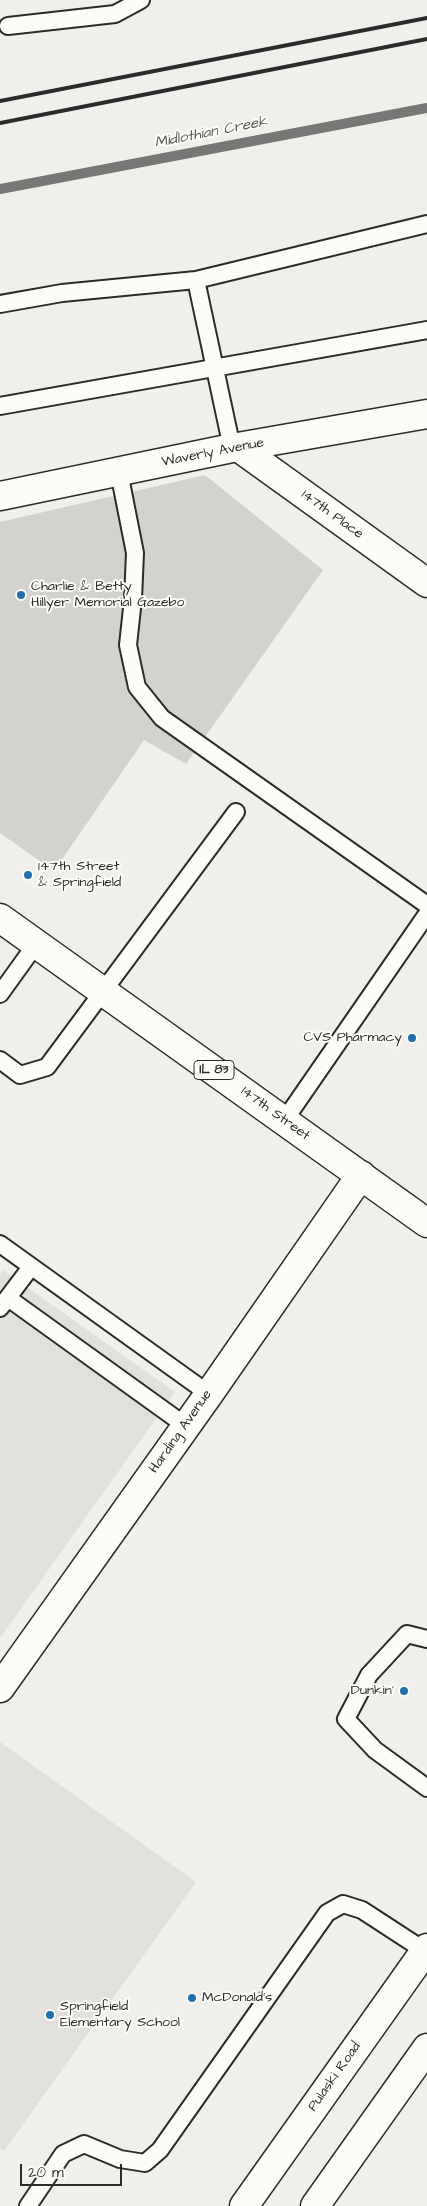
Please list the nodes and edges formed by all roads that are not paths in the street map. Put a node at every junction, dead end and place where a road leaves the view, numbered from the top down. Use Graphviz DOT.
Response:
graph roads {
  1 [pos="141,0"];
  2 [pos="8,26"];
  3 [pos="427,224"];
  4 [pos="196,280"];
  5 [pos="0,304"];
  6 [pos="427,330"];
  7 [pos="214,369"];
  8 [pos="0,406"];
  9 [pos="427,414"];
  10 [pos="235,448"];
  11 [pos="119,472"];
  12 [pos="0,496"];
  13 [pos="427,582"];
  14 [pos="236,812"];
  15 [pos="427,905"];
  16 [pos="427,914"];
  17 [pos="0,918"];
  18 [pos="36,944"];
  19 [pos="103,991"];
  20 [pos="0,994"];
  21 [pos="0,1060"];
  22 [pos="284,1120"];
  23 [pos="361,1175"];
  24 [pos="427,1223"];
  25 [pos="0,1244"];
  26 [pos="31,1267"];
  27 [pos="4,1303"];
  28 [pos="209,1394"];
  29 [pos="186,1426"];
  30 [pos="427,1639"];
  31 [pos="0,1688"];
  32 [pos="427,1788"];
  33 [pos="426,1949"];
  34 [pos="427,2048"];
  35 [pos="324,2203"];
  36 [pos="28,2206"];
  37 [pos="244,2206"];
  1 -- 2 [label="lane"];
  3 -- 4 [label="lane"];
  4 -- 5 [label="lane"];
  4 -- 7 [label="lane"];
  6 -- 7 [label="lane"];
  7 -- 8 [label="lane"];
  7 -- 10 [label="lane"];
  9 -- 10 [label="street, Waverly Avenue"];
  10 -- 11 [label="street, Waverly Avenue"];
  10 -- 13 [label="street, 147th Place"];
  11 -- 12 [label="street, Waverly Avenue"];
  11 -- 15 [label="lane"];
  14 -- 19 [label="lane"];
  16 -- 22 [label="lane"];
  17 -- 18 [label="street, 147th Street / IL 83"];
  18 -- 19 [label="street, 147th Street / IL 83"];
  18 -- 20 [label="lane"];
  19 -- 21 [label="lane"];
  19 -- 22 [label="street, 147th Street / IL 83"];
  22 -- 23 [label="street, 147th Street / IL 83"];
  23 -- 24 [label="street, 147th Street / IL 83"];
  23 -- 28 [label="street, Harding Avenue"];
  25 -- 26 [label="lane"];
  26 -- 27 [label="lane"];
  26 -- 28 [label="lane"];
  27 -- 29 [label="lane"];
  28 -- 29 [label="street, Harding Avenue"];
  29 -- 31 [label="street, Harding Avenue"];
  30 -- 32 [label="lane"];
  33 -- 36 [label="lane"];
  33 -- 37 [label="street, Pulaski Road"];
  34 -- 35 [label="street"];
}
